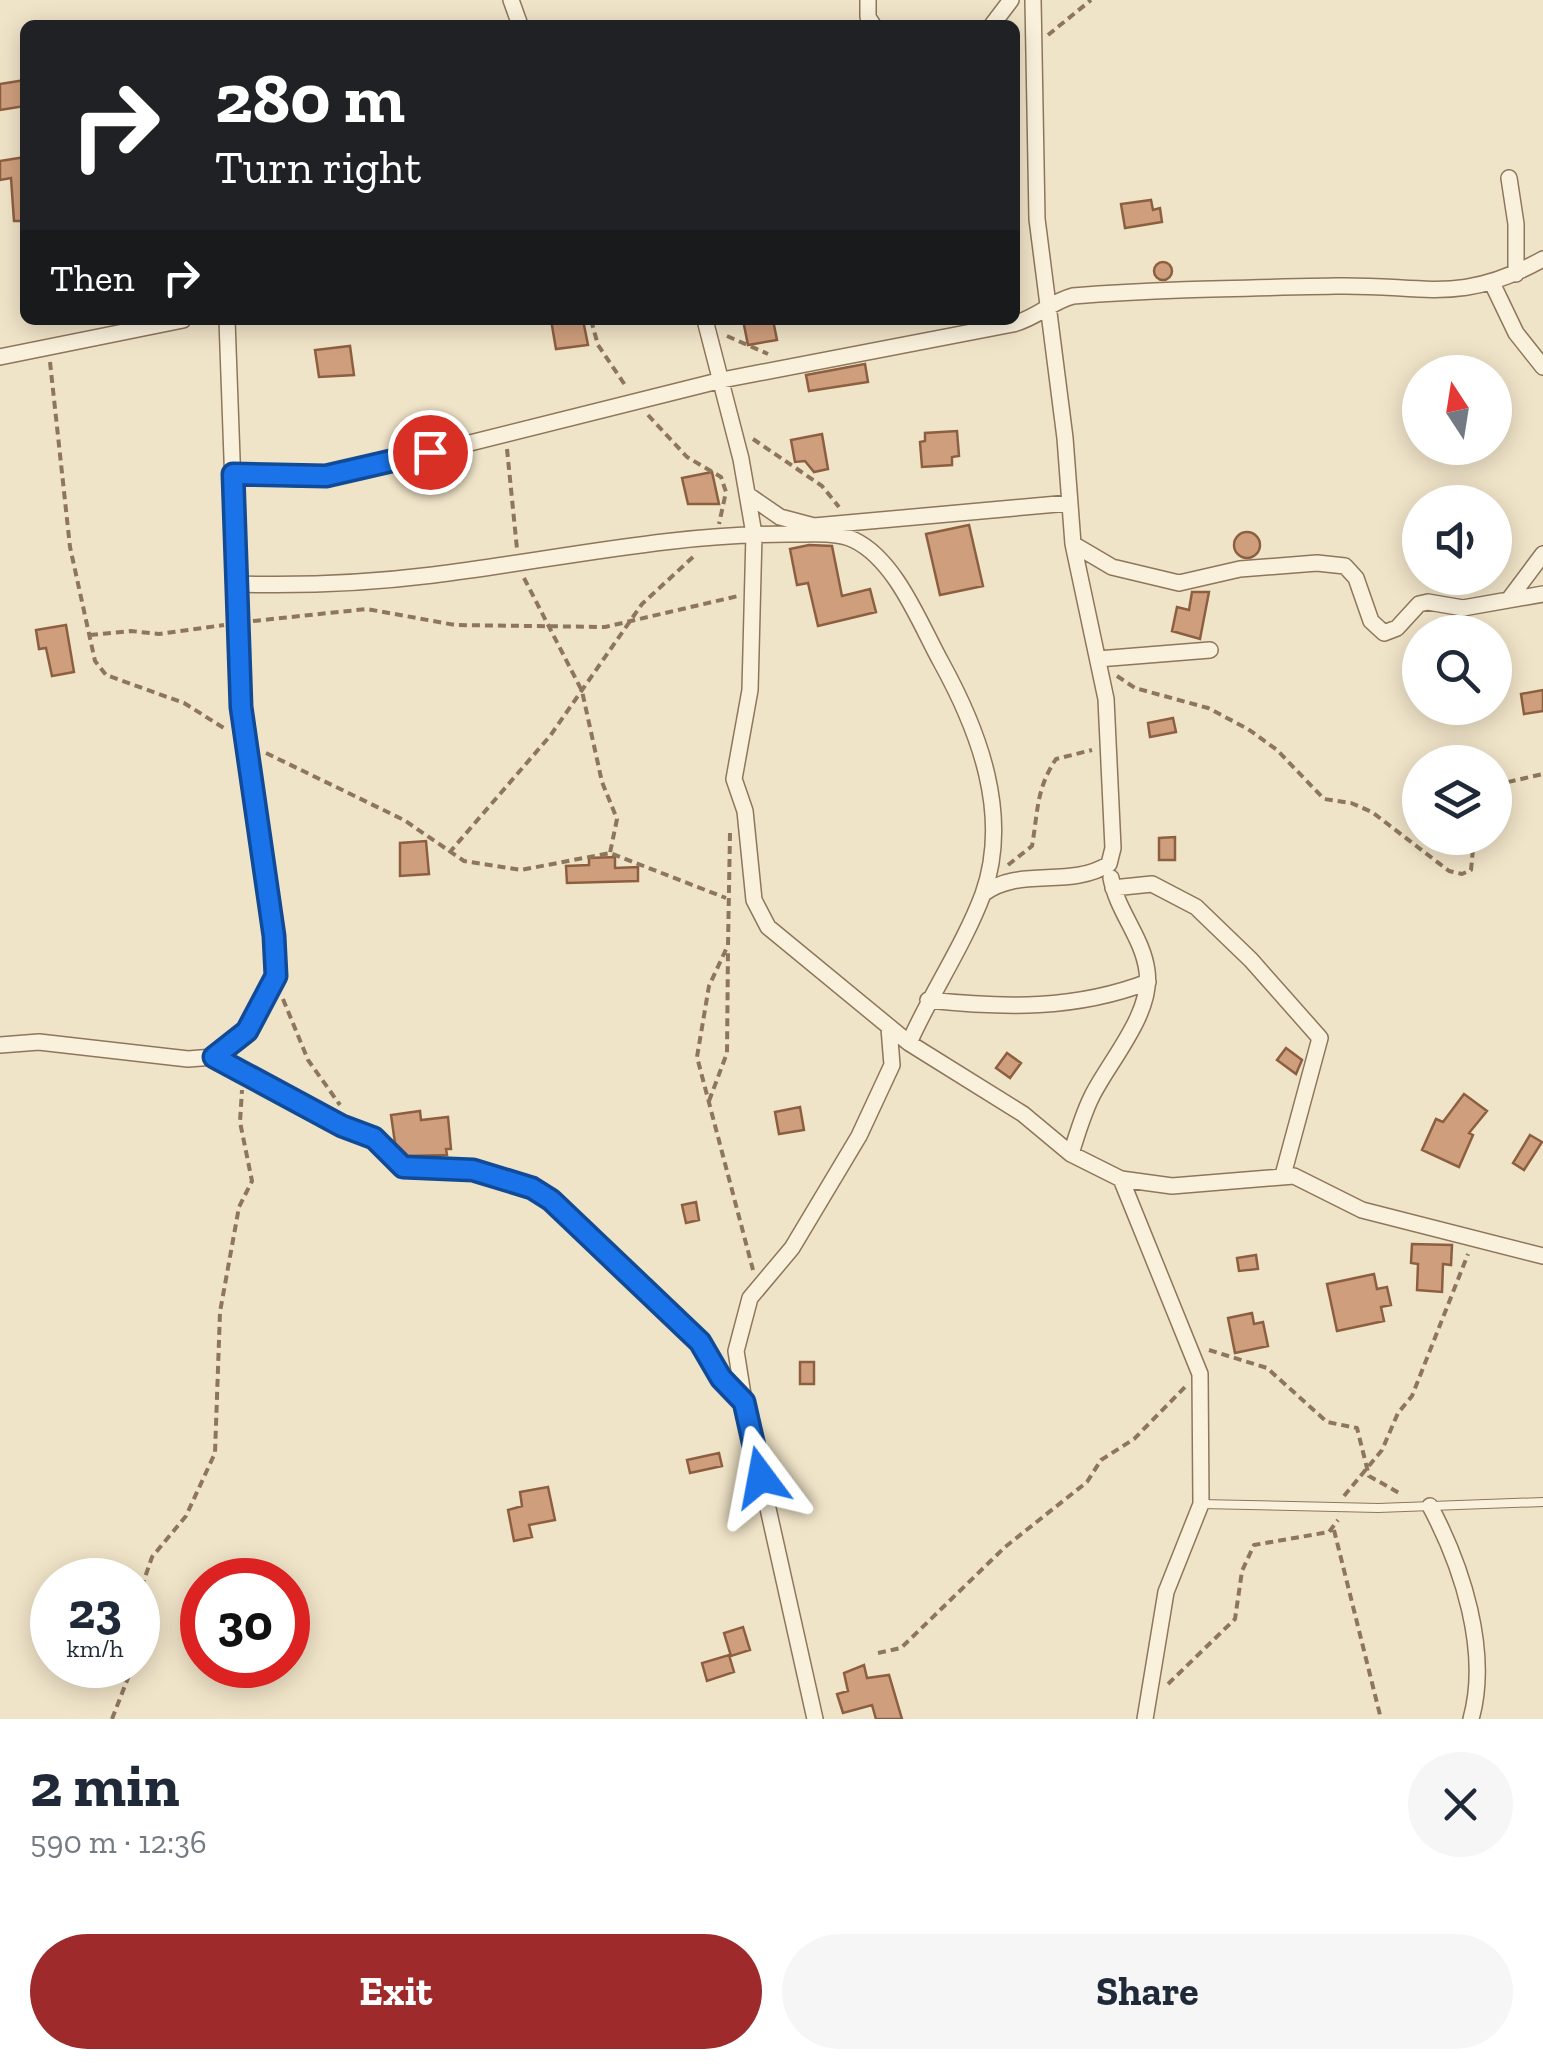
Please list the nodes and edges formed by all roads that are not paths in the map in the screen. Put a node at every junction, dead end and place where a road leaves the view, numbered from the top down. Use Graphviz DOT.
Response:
graph roads {
  1 [pos="1011,0"];
  2 [pos="1034,0"];
  3 [pos="996,20"];
  4 [pos="1509,178"];
  5 [pos="1543,259"];
  6 [pos="1516,274"];
  7 [pos="1493,285"];
  8 [pos="1047,306"];
  9 [pos="1020,321"];
  10 [pos="158,325"];
  11 [pos="227,325"];
  12 [pos="707,325"];
  13 [pos="1008,325"];
  14 [pos="0,358"];
  15 [pos="1543,367"];
  16 [pos="722,380"];
  17 [pos="233,474"];
  18 [pos="748,495"];
  19 [pos="1069,503"];
  20 [pos="754,534"];
  21 [pos="1073,544"];
  22 [pos="1543,554"];
  23 [pos="237,584"];
  24 [pos="1543,594"];
  25 [pos="1510,598"];
  26 [pos="1210,650"];
  27 [pos="1100,659"];
  28 [pos="1109,864"];
  29 [pos="1113,888"];
  30 [pos="988,889"];
  31 [pos="1148,982"];
  32 [pos="928,1000"];
  33 [pos="889,1028"];
  34 [pos="909,1043"];
  35 [pos="0,1045"];
  36 [pos="214,1057"];
  37 [pos="1071,1154"];
  38 [pos="1283,1175"];
  39 [pos="1122,1179"];
  40 [pos="1543,1256"];
  41 [pos="744,1402"];
  42 [pos="1543,1502"];
  43 [pos="1201,1504"];
  44 [pos="1430,1506"];
  45 [pos="815,1719"];
  46 [pos="1144,1719"];
  47 [pos="1471,1719"];
  1 -- 3 [label="street"];
  2 -- 8 [label="street"];
  4 -- 6 [label="street"];
  5 -- 6 [label="street"];
  6 -- 7 [label="street"];
  7 -- 8 [label="street"];
  7 -- 15 [label="street"];
  8 -- 9 [label="street"];
  8 -- 19 [label="street"];
  10 -- 14 [label="street"];
  11 -- 17 [label="street"];
  12 -- 16 [label="street"];
  13 -- 16 [label="street"];
  16 -- 17 [label="street"];
  16 -- 18 [label="street"];
  17 -- 23 [label="street"];
  18 -- 19 [label="street"];
  18 -- 20 [label="street"];
  19 -- 21 [label="street"];
  20 -- 23 [label="street"];
  20 -- 30 [label="street"];
  20 -- 33 [label="street"];
  21 -- 25 [label="street"];
  21 -- 27 [label="street"];
  22 -- 25 [label="street"];
  23 -- 36 [label="street"];
  24 -- 25 [label="street"];
  26 -- 27 [label="street"];
  27 -- 28 [label="street"];
  28 -- 29 [label="street"];
  28 -- 30 [label="street"];
  29 -- 31 [label="street"];
  29 -- 38 [label="street"];
  30 -- 32 [label="street"];
  31 -- 32 [label="street"];
  31 -- 37 [label="street"];
  32 -- 34 [label="street"];
  33 -- 34 [label="street"];
  33 -- 41 [label="street"];
  34 -- 37 [label="street"];
  35 -- 36 [label="street"];
  36 -- 41 [label="street"];
  37 -- 39 [label="street"];
  38 -- 39 [label="street"];
  38 -- 40 [label="street"];
  39 -- 43 [label="street"];
  41 -- 45 [label="street"];
  42 -- 44 [label="lane"];
  43 -- 44 [label="lane"];
  43 -- 46 [label="street"];
  44 -- 47 [label="street"];
}
